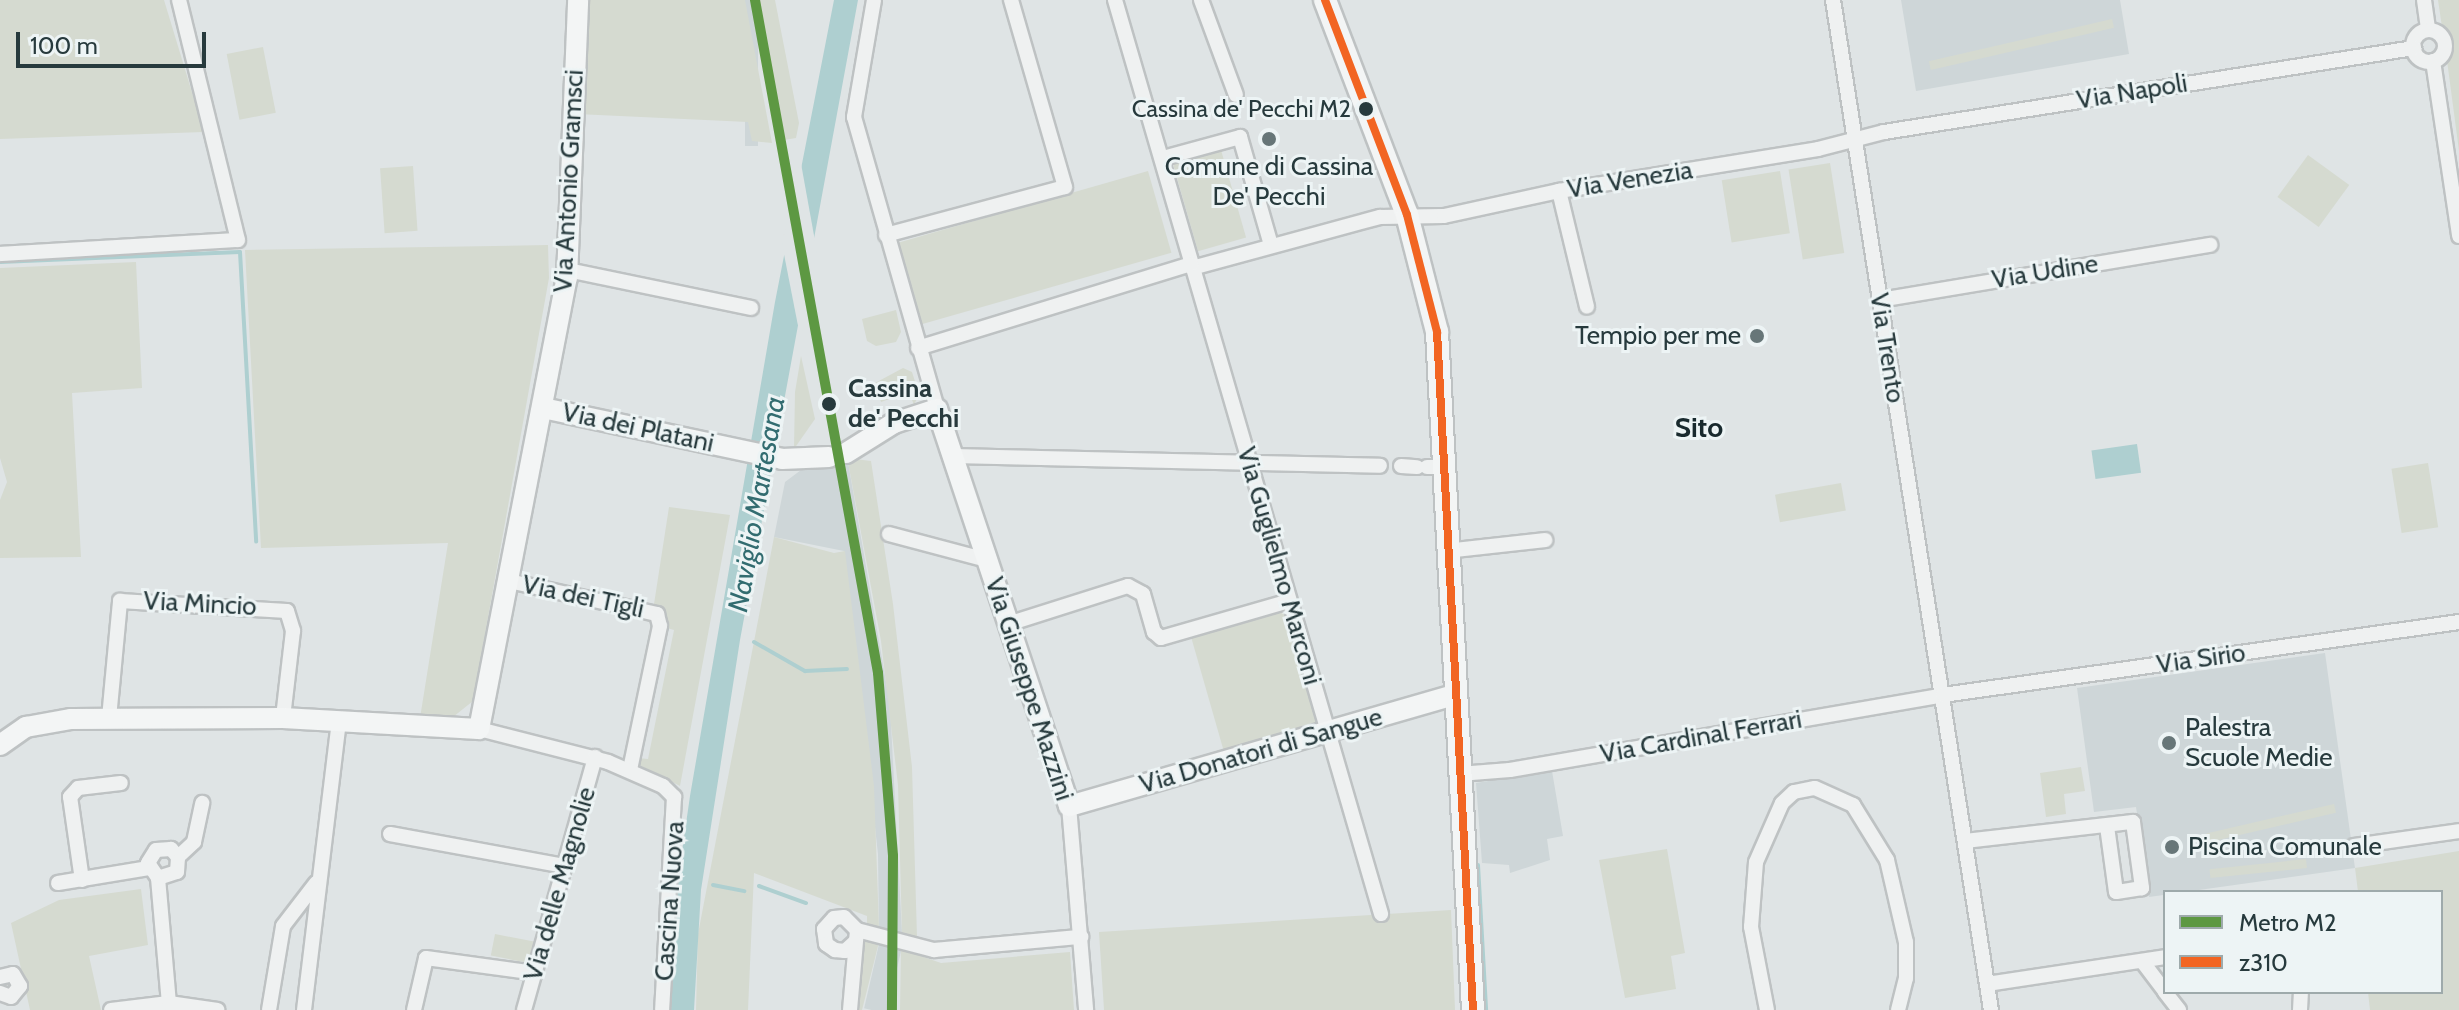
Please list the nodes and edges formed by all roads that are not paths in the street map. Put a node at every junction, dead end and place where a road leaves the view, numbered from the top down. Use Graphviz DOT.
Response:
graph roads {
  1 [pos="179,0"];
  2 [pos="578,0"];
  3 [pos="874,0"];
  4 [pos="1115,0"];
  5 [pos="1201,0"];
  6 [pos="1325,0"];
  7 [pos="1833,0"];
  8 [pos="2424,0"];
  9 [pos="1014,1"];
  10 [pos="2428,30"];
  11 [pos="2452,42"];
  12 [pos="2414,48"];
  13 [pos="2433,61"];
  14 [pos="1236,95"];
  15 [pos="1852,140"];
  16 [pos="1163,158"];
  17 [pos="1559,191"];
  18 [pos="1407,215"];
  19 [pos="886,235"];
  20 [pos="2459,236"];
  21 [pos="1271,245"];
  22 [pos="2210,245"];
  23 [pos="0,254"];
  24 [pos="1192,268"];
  25 [pos="568,270"];
  26 [pos="1880,300"];
  27 [pos="1587,307"];
  28 [pos="751,308"];
  29 [pos="920,352"];
  30 [pos="543,408"];
  31 [pos="937,409"];
  32 [pos="953,456"];
  33 [pos="1250,465"];
  34 [pos="1380,466"];
  35 [pos="1401,466"];
  36 [pos="1428,467"];
  37 [pos="889,534"];
  38 [pos="1545,540"];
  39 [pos="1446,551"];
  40 [pos="987,560"];
  41 [pos="509,581"];
  42 [pos="1289,601"];
  43 [pos="2459,622"];
  44 [pos="1008,624"];
  45 [pos="1454,695"];
  46 [pos="1943,695"];
  47 [pos="109,718"];
  48 [pos="283,718"];
  49 [pos="339,721"];
  50 [pos="479,729"];
  51 [pos="1327,732"];
  52 [pos="0,745"];
  53 [pos="595,757"];
  54 [pos="630,770"];
  55 [pos="1459,774"];
  56 [pos="121,783"];
  57 [pos="202,803"];
  58 [pos="1069,806"];
  59 [pos="2107,826"];
  60 [pos="2459,831"];
  61 [pos="390,834"];
  62 [pos="1965,841"];
  63 [pos="2354,846"];
  64 [pos="178,857"];
  65 [pos="565,866"];
  66 [pos="154,873"];
  67 [pos="82,880"];
  68 [pos="58,883"];
  69 [pos="316,883"];
  70 [pos="1381,914"];
  71 [pos="856,936"];
  72 [pos="1081,937"];
  73 [pos="840,951"];
  74 [pos="2163,957"];
  75 [pos="2142,961"];
  76 [pos="535,973"];
  77 [pos="0,977"];
  78 [pos="851,977"];
  79 [pos="1987,984"];
  80 [pos="2163,989"];
  81 [pos="0,993"];
  82 [pos="2167,994"];
  83 [pos="169,1003"];
  84 [pos="112,1009"];
  85 [pos="218,1010"];
  86 [pos="269,1010"];
  87 [pos="304,1010"];
  88 [pos="414,1010"];
  89 [pos="524,1010"];
  90 [pos="662,1010"];
  91 [pos="850,1010"];
  92 [pos="1086,1010"];
  93 [pos="1473,1010"];
  94 [pos="1767,1010"];
  95 [pos="1898,1010"];
  96 [pos="1991,1010"];
  97 [pos="2179,1010"];
  1 -- 23 [label="street"];
  2 -- 25 [label="street, Via Antonio Gramsci"];
  3 -- 19 [label="street, Via Giuseppe Mazzini"];
  4 -- 16 [label="street, Via Guglielmo Marconi"];
  5 -- 14 [label="street"];
  6 -- 18 [label="main road"];
  7 -- 15 [label="street, Via Trento"];
  8 -- 10 [label="street"];
  9 -- 19 [label="street"];
  10 -- 11 [label="street"];
  10 -- 12 [label="street"];
  11 -- 13 [label="street"];
  12 -- 13 [label="street"];
  12 -- 15 [label="street, Via Napoli"];
  13 -- 20 [label="street"];
  15 -- 17 [label="street, Via Venezia"];
  15 -- 26 [label="street, Via Trento"];
  16 -- 21 [label="street"];
  16 -- 24 [label="street, Via Guglielmo Marconi"];
  17 -- 18 [label="street, Via Venezia"];
  17 -- 27 [label="street"];
  18 -- 21 [label="street, Via Venezia"];
  18 -- 36 [label="main road"];
  19 -- 29 [label="street, Via Giuseppe Mazzini"];
  21 -- 24 [label="street, Via Venezia"];
  22 -- 26 [label="street, Via Udine"];
  24 -- 29 [label="street, Via Venezia"];
  24 -- 33 [label="street, Via Guglielmo Marconi"];
  25 -- 28 [label="street"];
  25 -- 30 [label="street, Via Antonio Gramsci"];
  26 -- 46 [label="street, Via Trento"];
  29 -- 31 [label="street, Via Giuseppe Mazzini"];
  30 -- 31 [label="street, Via dei Platani"];
  30 -- 41 [label="street, Via dei Tigli"];
  31 -- 32 [label="street, Via Giuseppe Mazzini"];
  32 -- 33 [label="street"];
  32 -- 40 [label="street, Via Giuseppe Mazzini"];
  33 -- 34 [label="street"];
  33 -- 42 [label="street, Via Guglielmo Marconi"];
  35 -- 36 [label="street"];
  36 -- 39 [label="main road"];
  37 -- 40 [label="street, Via Giuseppe Mazzini"];
  38 -- 39 [label="street"];
  39 -- 45 [label="main road"];
  40 -- 44 [label="street, Via Giuseppe Mazzini"];
  41 -- 50 [label="street, Via dei Tigli"];
  41 -- 54 [label="street, Via dei Tigli"];
  42 -- 44 [label="street"];
  42 -- 51 [label="street, Via Guglielmo Marconi"];
  43 -- 46 [label="street, Via Sirio"];
  44 -- 58 [label="street, Via Giuseppe Mazzini"];
  45 -- 51 [label="street, Via Donatori di Sangue"];
  45 -- 55 [label="main road"];
  46 -- 55 [label="street, Via Cardinal Ferrari"];
  46 -- 62 [label="street, Via Trento"];
  47 -- 48 [label="street"];
  47 -- 48 [label="street, Via Mincio"];
  47 -- 52 [label="street"];
  48 -- 49 [label="street"];
  49 -- 50 [label="street"];
  49 -- 69 [label="street"];
  50 -- 53 [label="street, Cascina Nuova"];
  51 -- 58 [label="street, Via Donatori di Sangue"];
  51 -- 70 [label="street, Via Guglielmo Marconi"];
  53 -- 54 [label="street, Cascina Nuova"];
  53 -- 65 [label="street, Via delle Magnolie"];
  54 -- 90 [label="street, Cascina Nuova"];
  55 -- 93 [label="main road"];
  56 -- 67 [label="street"];
  57 -- 64 [label="street"];
  58 -- 72 [label="street, Via Giuseppe Mazzini"];
  59 -- 59 [label="street"];
  59 -- 62 [label="street"];
  60 -- 63 [label="street"];
  61 -- 65 [label="street"];
  62 -- 79 [label="street, Via Trento"];
  64 -- 66 [label="street"];
  64 -- 66 [label="street"];
  65 -- 76 [label="street, Via delle Magnolie"];
  66 -- 67 [label="street"];
  66 -- 83 [label="street"];
  67 -- 68 [label="street"];
  69 -- 86 [label="street"];
  69 -- 87 [label="street"];
  71 -- 72 [label="street"];
  71 -- 73 [label="street"];
  71 -- 73 [label="street"];
  71 -- 78 [label="street"];
  72 -- 92 [label="street, Via Giuseppe Mazzini"];
  73 -- 78 [label="street"];
  74 -- 75 [label="street"];
  75 -- 79 [label="street"];
  75 -- 80 [label="street"];
  76 -- 88 [label="street"];
  76 -- 89 [label="street, Via delle Magnolie"];
  77 -- 81 [label="street"];
  78 -- 91 [label="street"];
  79 -- 96 [label="street, Via Trento"];
  82 -- 97 [label="street"];
  83 -- 84 [label="street"];
  83 -- 85 [label="street"];
  94 -- 95 [label="street"];
}
